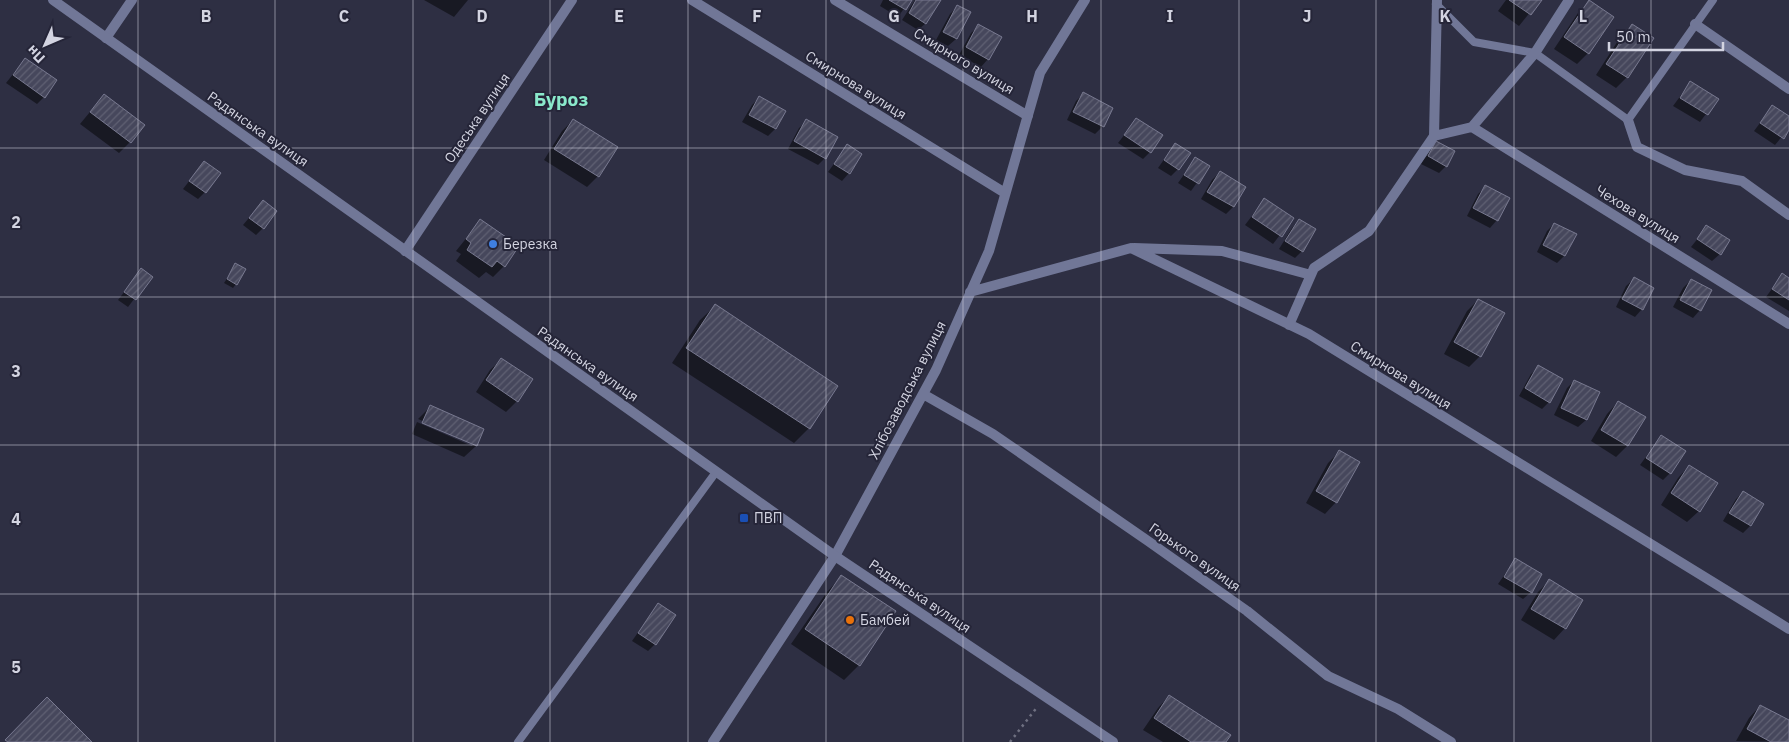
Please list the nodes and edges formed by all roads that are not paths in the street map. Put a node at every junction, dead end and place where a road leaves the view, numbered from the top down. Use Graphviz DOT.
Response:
graph roads {
  1 [pos="53,0"];
  2 [pos="132,0"];
  3 [pos="572,0"];
  4 [pos="692,0"];
  5 [pos="835,0"];
  6 [pos="1085,0"];
  7 [pos="1569,0"];
  8 [pos="1712,0"];
  9 [pos="1436,2"];
  10 [pos="1695,24"];
  11 [pos="106,38"];
  12 [pos="1535,54"];
  13 [pos="1789,89"];
  14 [pos="1028,116"];
  15 [pos="1628,120"];
  16 [pos="1472,127"];
  17 [pos="1434,136"];
  18 [pos="1005,194"];
  19 [pos="1789,215"];
  20 [pos="1130,248"];
  21 [pos="405,251"];
  22 [pos="1311,276"];
  23 [pos="970,292"];
  24 [pos="1789,324"];
  25 [pos="1289,325"];
  26 [pos="923,394"];
  27 [pos="716,472"];
  28 [pos="835,556"];
  29 [pos="1789,628"];
  30 [pos="518,742"];
  31 [pos="714,742"];
  32 [pos="1113,742"];
  33 [pos="1451,742"];
  1 -- 11 [label="street, Радянська вулиця"];
  2 -- 11 [label="street"];
  3 -- 21 [label="street, Одеська вулиця"];
  4 -- 18 [label="street, Смирнова вулиця"];
  5 -- 14 [label="street, Смирного вулиця"];
  6 -- 14 [label="street, Хлібозаводська вулиця"];
  7 -- 12 [label="street"];
  8 -- 10 [label="lane"];
  9 -- 12 [label="lane"];
  9 -- 17 [label="street"];
  10 -- 13 [label="street"];
  10 -- 15 [label="lane"];
  11 -- 21 [label="street, Радянська вулиця"];
  12 -- 15 [label="lane"];
  12 -- 16 [label="street"];
  14 -- 18 [label="street, Хлібозаводська вулиця"];
  15 -- 19 [label="street"];
  16 -- 17 [label="street"];
  16 -- 24 [label="street, Чехова вулиця"];
  17 -- 22 [label="street"];
  18 -- 23 [label="street, Хлібозаводська вулиця"];
  20 -- 22 [label="street"];
  20 -- 23 [label="street"];
  20 -- 25 [label="street, Смирнова вулиця"];
  21 -- 27 [label="street, Радянська вулиця"];
  22 -- 25 [label="street"];
  23 -- 26 [label="street, Хлібозаводська вулиця"];
  25 -- 29 [label="street, Смирнова вулиця"];
  26 -- 28 [label="street, Хлібозаводська вулиця"];
  26 -- 33 [label="street, Горького вулиця"];
  27 -- 28 [label="street, Радянська вулиця"];
  27 -- 30 [label="lane"];
  28 -- 31 [label="street, Хлібозаводська вулиця"];
  28 -- 32 [label="street, Радянська вулиця"];
}
